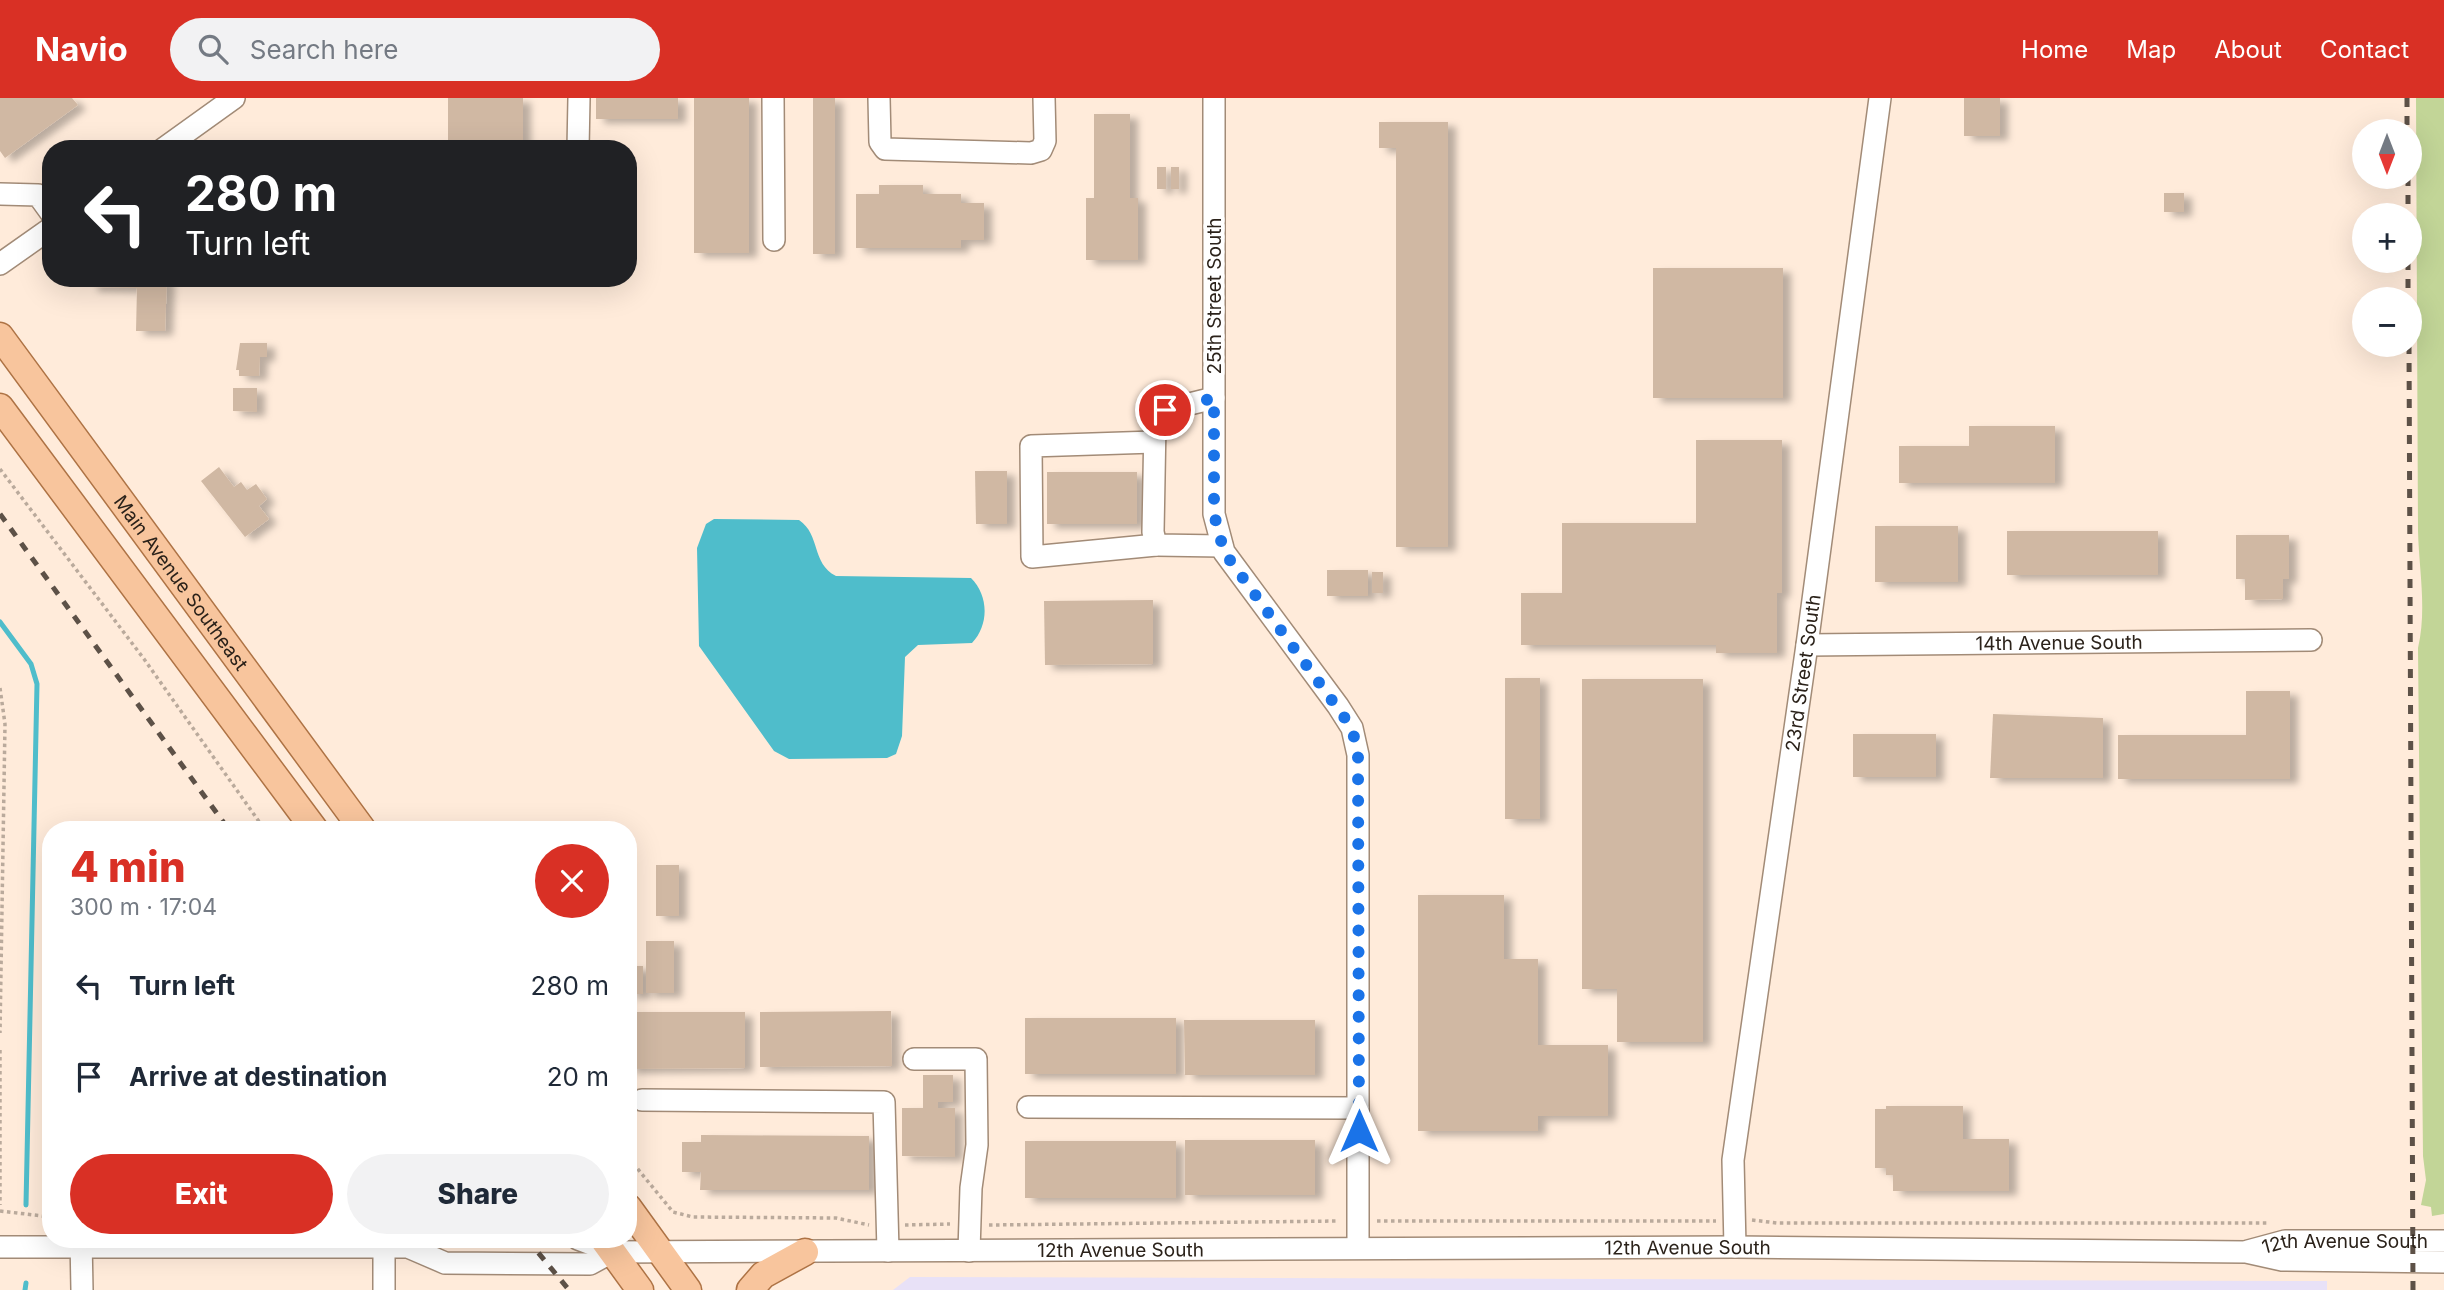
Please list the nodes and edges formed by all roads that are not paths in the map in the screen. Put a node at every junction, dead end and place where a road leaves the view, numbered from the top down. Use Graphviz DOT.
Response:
graph roads {
  1 [pos="234,98"];
  2 [pos="579,98"];
  3 [pos="772,98"];
  4 [pos="878,98"];
  5 [pos="1044,98"];
  6 [pos="1214,98"];
  7 [pos="1880,98"];
  8 [pos="176,140"];
  9 [pos="578,140"];
  10 [pos="0,194"];
  11 [pos="42,201"];
  12 [pos="42,234"];
  13 [pos="774,240"];
  14 [pos="0,264"];
  15 [pos="0,336"];
  16 [pos="1214,398"];
  17 [pos="0,407"];
  18 [pos="1154,442"];
  19 [pos="1156,545"];
  20 [pos="1222,546"];
  21 [pos="2311,640"];
  22 [pos="1807,645"];
  23 [pos="308,821"];
  24 [pos="356,821"];
  25 [pos="914,1059"];
  26 [pos="642,1100"];
  27 [pos="1028,1107"];
  28 [pos="1359,1108"];
  29 [pos="637,1220"];
  30 [pos="2444,1241"];
  31 [pos="42,1245"];
  32 [pos="0,1247"];
  33 [pos="1735,1247"];
  34 [pos="81,1248"];
  35 [pos="384,1248"];
  36 [pos="424,1248"];
  37 [pos="604,1248"];
  38 [pos="609,1248"];
  39 [pos="630,1248"];
  40 [pos="1359,1248"];
  41 [pos="888,1251"];
  42 [pos="969,1251"];
  43 [pos="660,1252"];
  44 [pos="805,1252"];
  45 [pos="2246,1252"];
  46 [pos="2444,1262"];
  47 [pos="82,1290"];
  48 [pos="384,1290"];
  49 [pos="640,1290"];
  50 [pos="688,1290"];
  51 [pos="750,1290"];
  1 -- 8 [label="street"];
  2 -- 9 [label="street"];
  3 -- 13 [label="street"];
  4 -- 5 [label="street"];
  6 -- 16 [label="street, 25th Street South"];
  7 -- 22 [label="street, 23rd Street South"];
  10 -- 11 [label="street"];
  12 -- 14 [label="street"];
  15 -- 24 [label="main road, Main Avenue Southeast"];
  16 -- 18 [label="street"];
  16 -- 20 [label="street, 25th Street South"];
  17 -- 23 [label="main road, Main Avenue Southeast"];
  18 -- 19 [label="street"];
  18 -- 19 [label="street"];
  19 -- 20 [label="street"];
  20 -- 28 [label="street, 25th Street South"];
  21 -- 22 [label="street, 14th Avenue South"];
  22 -- 33 [label="street, 23rd Street South"];
  25 -- 42 [label="street"];
  26 -- 41 [label="street"];
  27 -- 28 [label="street"];
  28 -- 40 [label="street, 25th Street South"];
  29 -- 43 [label="main road"];
  30 -- 45 [label="street, 12th Avenue South"];
  31 -- 32 [label="street, 12th Avenue South"];
  33 -- 40 [label="street, 12th Avenue South"];
  33 -- 45 [label="street, 12th Avenue South"];
  34 -- 47 [label="street"];
  35 -- 48 [label="street"];
  36 -- 37 [label="street, 12th Avenue South"];
  38 -- 49 [label="main road"];
  39 -- 43 [label="street, 12th Avenue South"];
  40 -- 42 [label="street, 12th Avenue South"];
  41 -- 42 [label="street, 12th Avenue South"];
  41 -- 44 [label="street, 12th Avenue South"];
  43 -- 44 [label="street, 12th Avenue South"];
  43 -- 50 [label="main road"];
  44 -- 51 [label="main road"];
  45 -- 46 [label="street, 12th Avenue South"];
}
